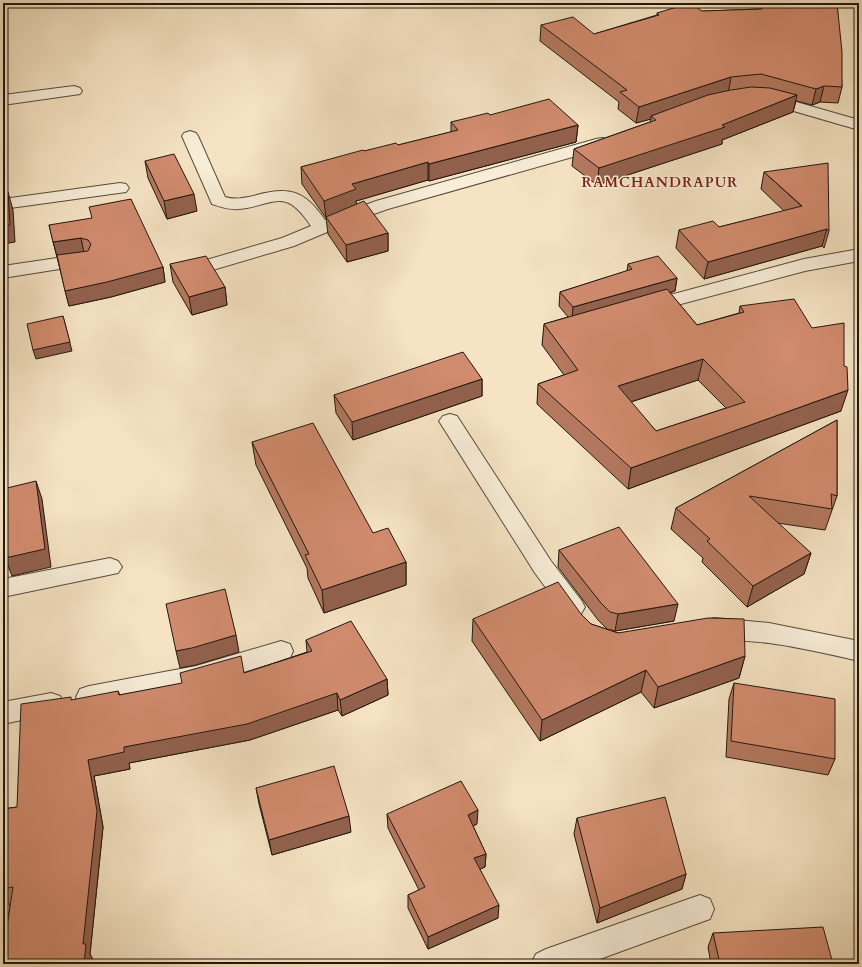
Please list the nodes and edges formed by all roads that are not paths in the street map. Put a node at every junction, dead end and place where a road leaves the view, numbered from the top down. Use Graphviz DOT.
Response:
graph roads {
  1 [pos="74,90"];
  2 [pos="752,97"];
  3 [pos="3,100"];
  4 [pos="859,125"];
  5 [pos="190,136"];
  6 [pos="616,138"];
  7 [pos="120,188"];
  8 [pos="3,204"];
  9 [pos="322,228"];
  10 [pos="859,255"];
  11 [pos="84,260"];
  12 [pos="189,271"];
  13 [pos="3,272"];
  14 [pos="630,312"];
  15 [pos="450,421"];
  16 [pos="110,567"];
  17 [pos="3,588"];
  18 [pos="584,622"];
  19 [pos="694,629"];
  20 [pos="281,651"];
  21 [pos="859,651"];
  22 [pos="3,713"];
  23 [pos="700,909"];
  24 [pos="546,964"];
  1 -- 3 [label="street"];
  2 -- 4 [label="street"];
  5 -- 9 [label="street"];
  6 -- 9 [label="street"];
  7 -- 8 [label="street"];
  9 -- 12 [label="street"];
  10 -- 14 [label="street"];
  11 -- 13 [label="street"];
  15 -- 18 [label="street"];
  16 -- 17 [label="street"];
  19 -- 21 [label="street"];
  20 -- 22 [label="street"];
  23 -- 24 [label="street"];
}
